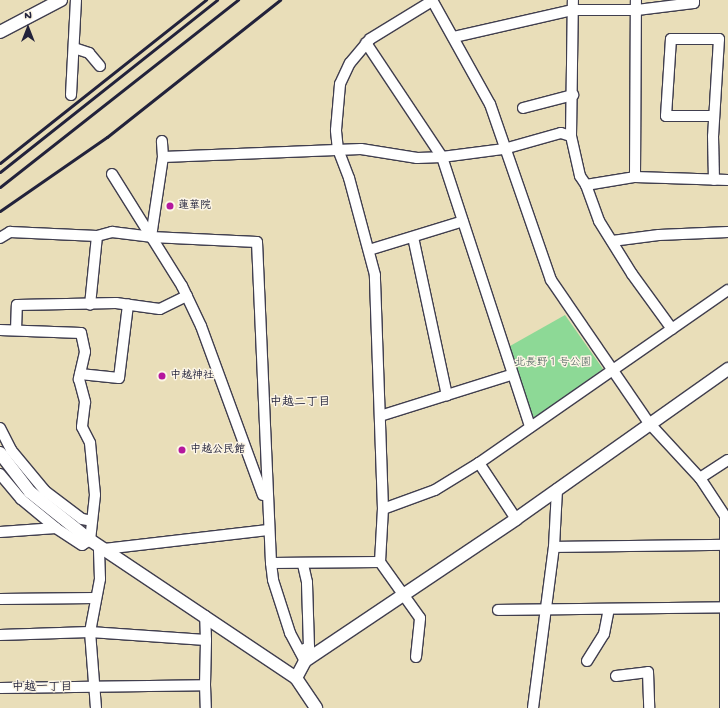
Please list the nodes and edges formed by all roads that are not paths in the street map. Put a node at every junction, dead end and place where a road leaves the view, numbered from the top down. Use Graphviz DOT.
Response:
graph roads {
  1 [pos="61,0"];
  2 [pos="76,0"];
  3 [pos="432,0"];
  4 [pos="694,0"];
  5 [pos="573,5"];
  6 [pos="636,5"];
  7 [pos="0,32"];
  8 [pos="454,37"];
  9 [pos="366,43"];
  10 [pos="74,48"];
  11 [pos="100,66"];
  12 [pos="71,94"];
  13 [pos="573,95"];
  14 [pos="523,108"];
  15 [pos="714,116"];
  16 [pos="571,136"];
  17 [pos="162,141"];
  18 [pos="504,149"];
  19 [pos="338,150"];
  20 [pos="162,156"];
  21 [pos="442,157"];
  22 [pos="112,174"];
  23 [pos="635,177"];
  24 [pos="714,180"];
  25 [pos="728,180"];
  26 [pos="586,185"];
  27 [pos="463,222"];
  28 [pos="728,232"];
  29 [pos="97,236"];
  30 [pos="151,237"];
  31 [pos="413,237"];
  32 [pos="0,238"];
  33 [pos="612,241"];
  34 [pos="369,250"];
  35 [pos="728,290"];
  36 [pos="187,296"];
  37 [pos="90,305"];
  38 [pos="128,305"];
  39 [pos="672,328"];
  40 [pos="0,330"];
  41 [pos="16,330"];
  42 [pos="728,370"];
  43 [pos="612,371"];
  44 [pos="80,374"];
  45 [pos="511,375"];
  46 [pos="447,395"];
  47 [pos="380,416"];
  48 [pos="649,423"];
  49 [pos="530,427"];
  50 [pos="0,428"];
  51 [pos="0,453"];
  52 [pos="728,460"];
  53 [pos="479,463"];
  54 [pos="0,474"];
  55 [pos="700,478"];
  56 [pos="558,489"];
  57 [pos="263,495"];
  58 [pos="383,509"];
  59 [pos="727,516"];
  60 [pos="516,519"];
  61 [pos="92,521"];
  62 [pos="56,528"];
  63 [pos="268,530"];
  64 [pos="0,532"];
  65 [pos="98,545"];
  66 [pos="725,545"];
  67 [pos="554,547"];
  68 [pos="380,562"];
  69 [pos="271,563"];
  70 [pos="303,564"];
  71 [pos="404,594"];
  72 [pos="95,598"];
  73 [pos="0,599"];
  74 [pos="727,607"];
  75 [pos="545,609"];
  76 [pos="609,609"];
  77 [pos="498,610"];
  78 [pos="205,616"];
  79 [pos="90,632"];
  80 [pos="0,635"];
  81 [pos="206,640"];
  82 [pos="302,656"];
  83 [pos="416,657"];
  84 [pos="587,661"];
  85 [pos="727,664"];
  86 [pos="616,676"];
  87 [pos="296,678"];
  88 [pos="205,685"];
  89 [pos="96,687"];
  90 [pos="0,688"];
  91 [pos="96,708"];
  92 [pos="206,708"];
  93 [pos="316,708"];
  94 [pos="533,708"];
  95 [pos="649,708"];
  96 [pos="725,708"];
  1 -- 7 [label="street"];
  2 -- 10 [label="street"];
  3 -- 8 [label="street"];
  3 -- 9 [label="street"];
  4 -- 6 [label="street"];
  5 -- 6 [label="street"];
  5 -- 8 [label="street"];
  5 -- 13 [label="street"];
  6 -- 23 [label="street"];
  8 -- 18 [label="street"];
  9 -- 19 [label="street"];
  9 -- 21 [label="street"];
  10 -- 11 [label="street"];
  10 -- 12 [label="street"];
  13 -- 14 [label="street"];
  13 -- 16 [label="street"];
  15 -- 15 [label="street"];
  15 -- 24 [label="street"];
  16 -- 18 [label="street"];
  16 -- 26 [label="street"];
  17 -- 20 [label="street"];
  18 -- 21 [label="street"];
  18 -- 43 [label="street"];
  19 -- 20 [label="street"];
  19 -- 21 [label="street"];
  19 -- 34 [label="street"];
  20 -- 30 [label="street"];
  21 -- 27 [label="street"];
  22 -- 30 [label="street"];
  23 -- 24 [label="street"];
  23 -- 26 [label="street"];
  24 -- 25 [label="street"];
  26 -- 33 [label="street"];
  27 -- 31 [label="street"];
  27 -- 45 [label="street"];
  28 -- 33 [label="street"];
  29 -- 30 [label="street"];
  29 -- 32 [label="street"];
  29 -- 37 [label="street"];
  30 -- 36 [label="street"];
  30 -- 63 [label="street"];
  31 -- 34 [label="street"];
  31 -- 46 [label="street"];
  33 -- 39 [label="street"];
  34 -- 47 [label="street"];
  35 -- 39 [label="street"];
  36 -- 38 [label="street"];
  36 -- 57 [label="street"];
  37 -- 38 [label="street"];
  37 -- 41 [label="street"];
  38 -- 44 [label="street"];
  39 -- 43 [label="street"];
  40 -- 41 [label="street"];
  41 -- 44 [label="street"];
  42 -- 48 [label="street"];
  43 -- 48 [label="street"];
  43 -- 49 [label="street"];
  44 -- 61 [label="street"];
  45 -- 46 [label="street"];
  45 -- 49 [label="street"];
  46 -- 47 [label="street"];
  47 -- 58 [label="street"];
  48 -- 55 [label="street"];
  48 -- 56 [label="street"];
  49 -- 53 [label="street"];
  50 -- 61 [label="street"];
  51 -- 65 [label="street"];
  52 -- 55 [label="street"];
  53 -- 58 [label="street"];
  53 -- 60 [label="street"];
  54 -- 62 [label="street"];
  55 -- 59 [label="street"];
  56 -- 60 [label="street"];
  56 -- 67 [label="street"];
  58 -- 68 [label="street"];
  59 -- 66 [label="street"];
  60 -- 71 [label="street"];
  61 -- 65 [label="street"];
  62 -- 64 [label="street"];
  62 -- 65 [label="street"];
  63 -- 65 [label="street"];
  63 -- 69 [label="street"];
  65 -- 72 [label="street"];
  65 -- 78 [label="street"];
  66 -- 67 [label="street"];
  66 -- 74 [label="street"];
  67 -- 75 [label="street"];
  68 -- 70 [label="street"];
  68 -- 71 [label="street"];
  69 -- 70 [label="street"];
  69 -- 82 [label="street"];
  70 -- 82 [label="street"];
  71 -- 82 [label="street"];
  71 -- 83 [label="street"];
  72 -- 73 [label="street"];
  72 -- 79 [label="street"];
  74 -- 76 [label="street"];
  74 -- 85 [label="street"];
  75 -- 76 [label="street"];
  75 -- 77 [label="street"];
  75 -- 94 [label="street"];
  76 -- 84 [label="street"];
  78 -- 81 [label="street"];
  78 -- 87 [label="street"];
  79 -- 80 [label="street"];
  79 -- 81 [label="street"];
  79 -- 89 [label="street"];
  81 -- 88 [label="street"];
  82 -- 87 [label="street"];
  85 -- 96 [label="street"];
  86 -- 95 [label="street"];
  87 -- 93 [label="street"];
  88 -- 89 [label="street"];
  88 -- 92 [label="street"];
  89 -- 90 [label="street"];
  89 -- 91 [label="street"];
}
